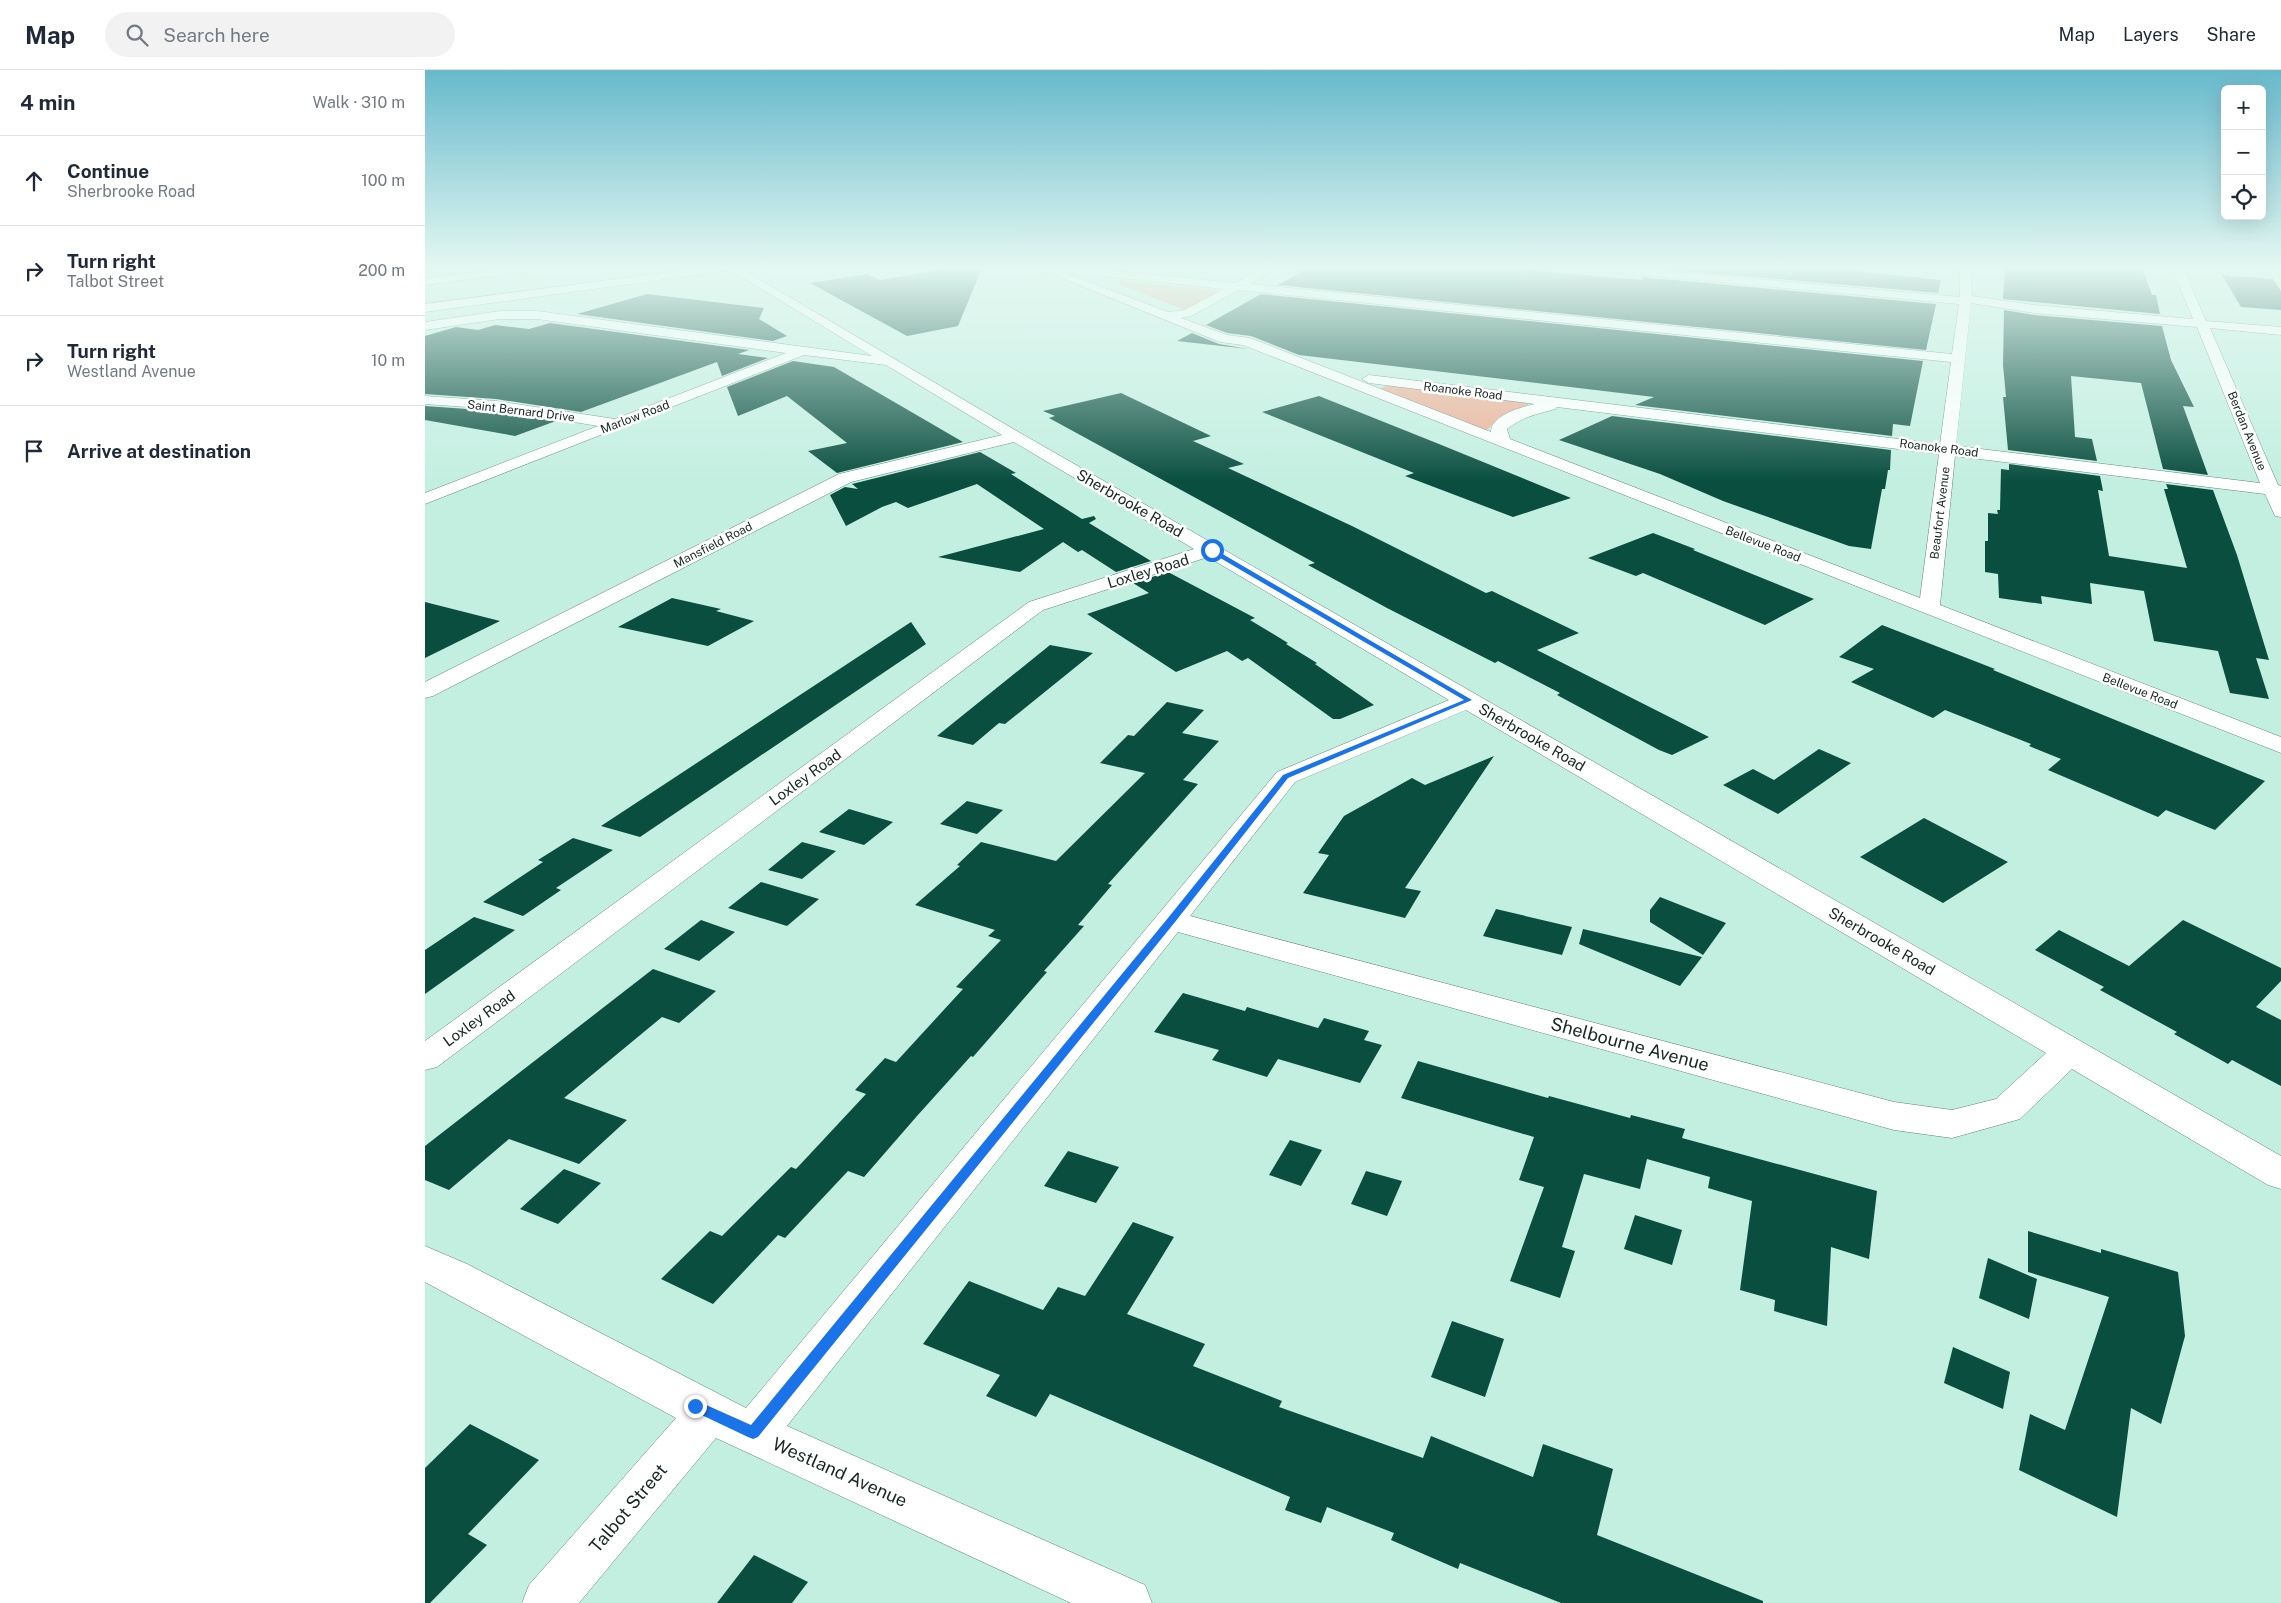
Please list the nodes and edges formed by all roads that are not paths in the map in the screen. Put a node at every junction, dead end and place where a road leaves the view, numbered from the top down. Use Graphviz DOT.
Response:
graph roads {
  1 [pos="716,340"];
  2 [pos="834,340"];
  3 [pos="854,340"];
  4 [pos="1230,340"];
  5 [pos="1738,340"];
  6 [pos="1960,340"];
  7 [pos="2211,340"];
  8 [pos="1245,341"];
  9 [pos="804,351"];
  10 [pos="1958,362"];
  11 [pos="895,364"];
  12 [pos="1330,375"];
  13 [pos="426,400"];
  14 [pos="1596,406"];
  15 [pos="617,424"];
  16 [pos="1016,437"];
  17 [pos="1504,443"];
  18 [pos="1948,449"];
  19 [pos="2276,490"];
  20 [pos="425,499"];
  21 [pos="2281,512"];
  22 [pos="1212,550"];
  23 [pos="1929,610"];
  24 [pos="425,691"];
  25 [pos="1469,700"];
  26 [pos="2281,746"];
  27 [pos="1171,920"];
  28 [pos="2070,1051"];
  29 [pos="425,1058"];
  30 [pos="2281,1174"];
  31 [pos="425,1263"];
  32 [pos="709,1413"];
  33 [pos="753,1433"];
  34 [pos="547,1603"];
  35 [pos="1127,1603"];
  1 -- 9 [label="main road"];
  2 -- 9 [label="main road, Marlow Road"];
  3 -- 11 [label="main road, Sherbrooke Road"];
  4 -- 8 [label="main road, Bellevue Road"];
  5 -- 10 [label="main road"];
  6 -- 10 [label="main road, Beaufort Avenue"];
  7 -- 19 [label="main road, Berdan Avenue"];
  8 -- 12 [label="main road, Bellevue Road"];
  9 -- 11 [label="main road"];
  9 -- 15 [label="main road, Marlow Road"];
  10 -- 18 [label="main road, Beaufort Avenue"];
  11 -- 16 [label="main road, Sherbrooke Road"];
  12 -- 14 [label="main road, Roanoke Road"];
  12 -- 17 [label="main road, Bellevue Road"];
  13 -- 15 [label="main road, Saint Bernard Drive"];
  14 -- 17 [label="main road, Roanoke Road"];
  14 -- 18 [label="main road, Roanoke Road"];
  15 -- 20 [label="main road, Marlow Road"];
  16 -- 22 [label="main road, Sherbrooke Road"];
  16 -- 24 [label="main road, Mansfield Road"];
  17 -- 23 [label="main road, Bellevue Road"];
  18 -- 19 [label="main road, Roanoke Road"];
  18 -- 23 [label="main road, Beaufort Avenue"];
  19 -- 21 [label="main road, Berdan Avenue"];
  22 -- 25 [label="main road, Sherbrooke Road"];
  22 -- 29 [label="main road, Loxley Road"];
  23 -- 26 [label="main road, Bellevue Road"];
  25 -- 27 [label="main road"];
  25 -- 28 [label="main road, Sherbrooke Road"];
  27 -- 28 [label="main road, Shelbourne Avenue"];
  27 -- 33 [label="main road"];
  28 -- 30 [label="main road, Sherbrooke Road"];
  31 -- 32 [label="main road, Westland Avenue"];
  32 -- 33 [label="main road, Westland Avenue"];
  32 -- 34 [label="main road, Talbot Street"];
  33 -- 35 [label="main road, Westland Avenue"];
}
